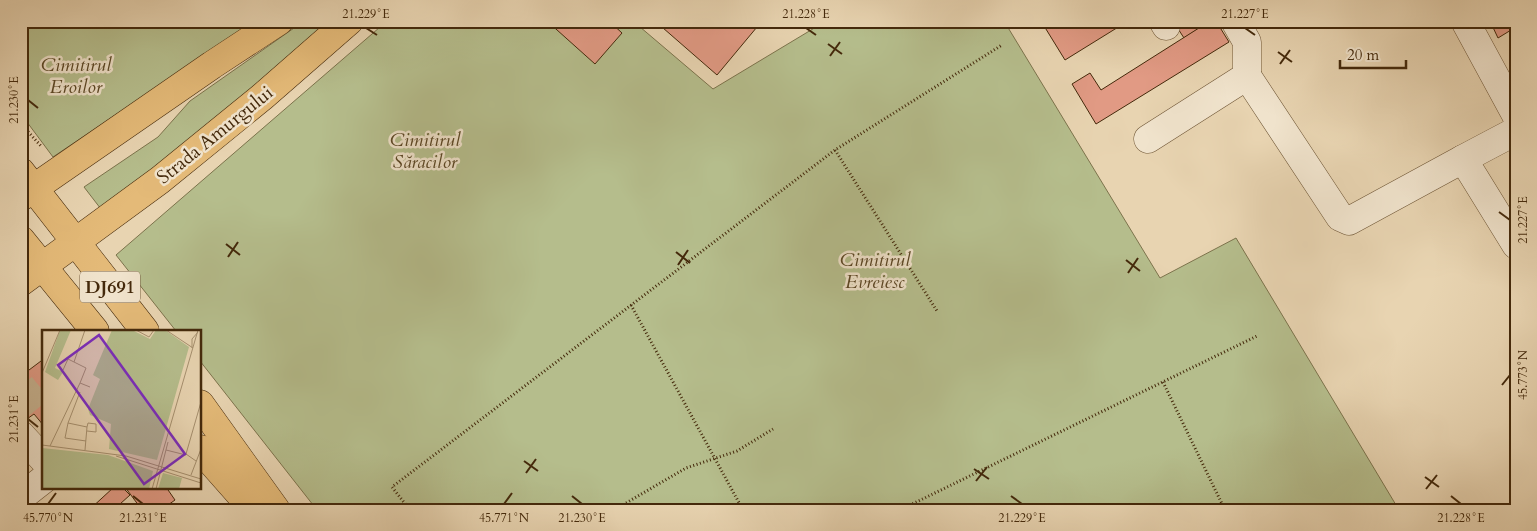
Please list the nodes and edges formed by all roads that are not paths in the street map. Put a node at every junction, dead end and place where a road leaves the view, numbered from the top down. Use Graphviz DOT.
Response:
graph roads {
  1 [pos="279,21"];
  2 [pos="349,21"];
  3 [pos="1235,21"];
  4 [pos="1466,21"];
  5 [pos="1247,76"];
  6 [pos="1516,115"];
  7 [pos="1516,131"];
  8 [pos="1148,139"];
  9 [pos="1463,160"];
  10 [pos="25,186"];
  11 [pos="21,240"];
  12 [pos="76,242"];
  13 [pos="1516,245"];
  14 [pos="32,274"];
  15 [pos="94,330"];
  16 [pos="144,330"];
  17 [pos="201,405"];
  18 [pos="21,434"];
  19 [pos="201,450"];
  20 [pos="42,458"];
  21 [pos="42,481"];
  22 [pos="21,497"];
  23 [pos="254,510"];
  24 [pos="276,510"];
  1 -- 10 [label="main road"];
  2 -- 12 [label="main road, Strada Amurgului"];
  3 -- 5 [label="lane"];
  4 -- 6 [label="lane"];
  5 -- 8 [label="lane"];
  5 -- 9 [label="lane"];
  7 -- 9 [label="lane"];
  9 -- 13 [label="lane"];
  10 -- 12 [label="main road, DJ691"];
  11 -- 14 [label="main road, DJ691"];
  12 -- 14 [label="main road, Strada Amurgului"];
  12 -- 16 [label="main road, DJ691"];
  14 -- 15 [label="main road, DJ691"];
  17 -- 24 [label="main road"];
  18 -- 20 [label="lane"];
  19 -- 23 [label="main road"];
  21 -- 22 [label="lane"];
}
